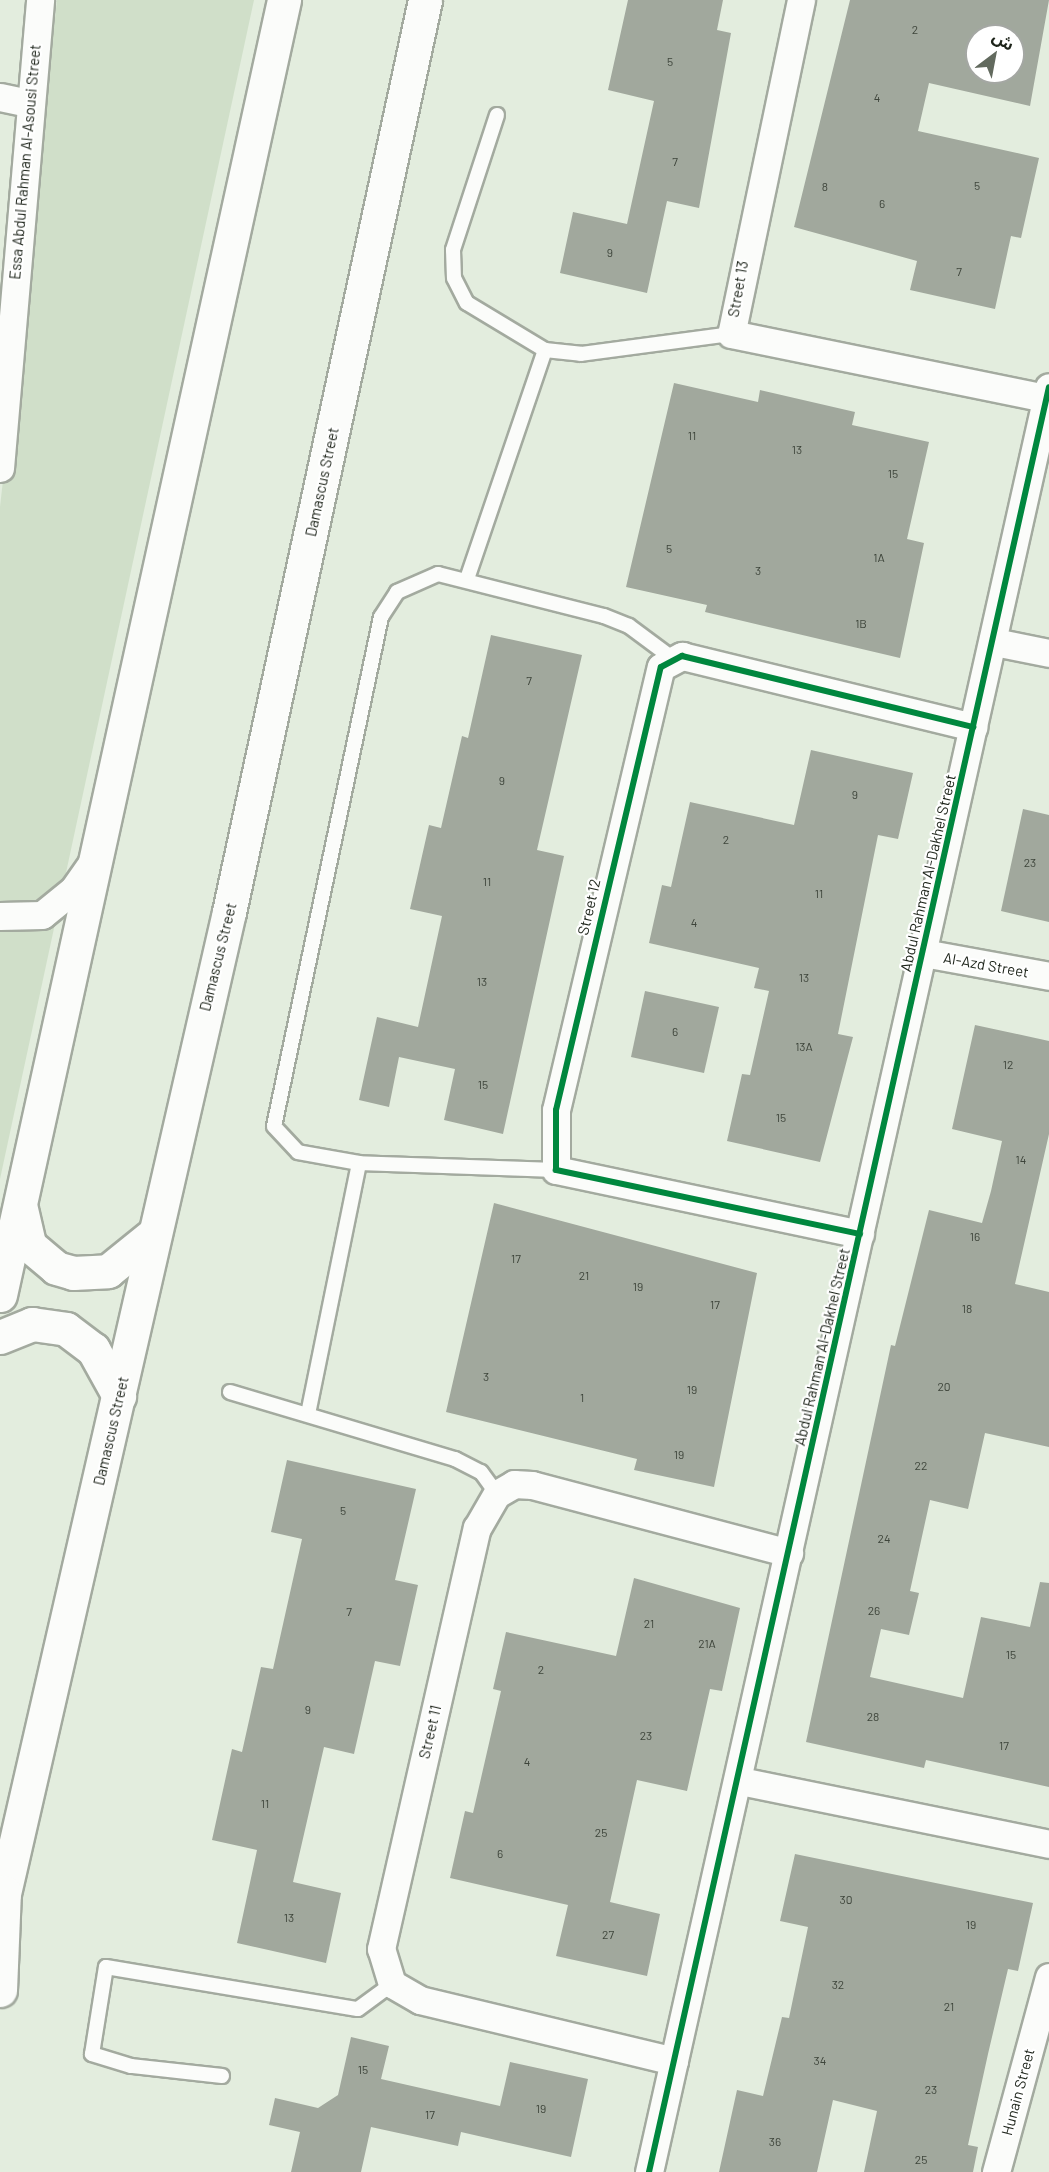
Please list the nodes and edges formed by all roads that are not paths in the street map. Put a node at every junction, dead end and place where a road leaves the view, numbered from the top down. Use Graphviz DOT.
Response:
graph roads {
  1 [pos="40,0"];
  2 [pos="284,0"];
  3 [pos="425,0"];
  4 [pos="801,0"];
  5 [pos="0,97"];
  6 [pos="28,103"];
  7 [pos="497,115"];
  8 [pos="731,334"];
  9 [pos="545,350"];
  10 [pos="1048,392"];
  11 [pos="0,468"];
  12 [pos="467,579"];
  13 [pos="994,642"];
  14 [pos="1049,653"];
  15 [pos="672,658"];
  16 [pos="973,726"];
  17 [pos="105,834"];
  18 [pos="0,916"];
  19 [pos="923,953"];
  20 [pos="1049,976"];
  21 [pos="359,1163"];
  22 [pos="556,1170"];
  23 [pos="20,1204"];
  24 [pos="155,1233"];
  25 [pos="860,1234"];
  26 [pos="0,1295"];
  27 [pos="0,1336"];
  28 [pos="230,1392"];
  29 [pos="119,1396"];
  30 [pos="308,1413"];
  31 [pos="497,1494"];
  32 [pos="789,1553"];
  33 [pos="740,1781"];
  34 [pos="1049,1844"];
  35 [pos="2,1901"];
  36 [pos="1049,1977"];
  37 [pos="392,1984"];
  38 [pos="0,1990"];
  39 [pos="674,2061"];
  40 [pos="222,2076"];
  41 [pos="1001,2170"];
  42 [pos="649,2172"];
  1 -- 6 [label="street, Essa Abdul Rahman Al-Asousi Street"];
  2 -- 17 [label="main road"];
  3 -- 24 [label="main road, Damascus Street"];
  4 -- 8 [label="street, Street 13"];
  5 -- 6 [label="street"];
  6 -- 11 [label="street, Essa Abdul Rahman Al-Asousi Street"];
  7 -- 9 [label="lane"];
  8 -- 9 [label="lane"];
  8 -- 10 [label="street, Street 13"];
  9 -- 12 [label="lane"];
  10 -- 13 [label="street, Abdul Rahman Al-Dakhel Street"];
  12 -- 15 [label="lane"];
  12 -- 21 [label="lane"];
  13 -- 14 [label="street"];
  13 -- 16 [label="street, Abdul Rahman Al-Dakhel Street"];
  15 -- 16 [label="street"];
  15 -- 22 [label="street, Street 12"];
  16 -- 19 [label="street, Abdul Rahman Al-Dakhel Street"];
  17 -- 18 [label="street"];
  17 -- 23 [label="main road"];
  19 -- 20 [label="street, Al-Azd Street"];
  19 -- 25 [label="street, Abdul Rahman Al-Dakhel Street"];
  21 -- 22 [label="lane"];
  21 -- 30 [label="lane"];
  22 -- 25 [label="street"];
  23 -- 24 [label="main road"];
  23 -- 26 [label="main road"];
  24 -- 29 [label="main road, Damascus Street"];
  25 -- 32 [label="street, Abdul Rahman Al-Dakhel Street"];
  27 -- 29 [label="main road"];
  28 -- 30 [label="lane"];
  29 -- 35 [label="main road, Damascus Street"];
  30 -- 31 [label="lane"];
  31 -- 32 [label="street"];
  31 -- 37 [label="street, Street 11"];
  32 -- 33 [label="street, Abdul Rahman Al-Dakhel Street"];
  33 -- 34 [label="street"];
  33 -- 39 [label="street, Abdul Rahman Al-Dakhel Street"];
  35 -- 38 [label="main road, Damascus Street"];
  36 -- 41 [label="street, Hunain Street"];
  37 -- 39 [label="street"];
  37 -- 40 [label="lane"];
  39 -- 42 [label="street, Abdul Rahman Al-Dakhel Street"];
}
